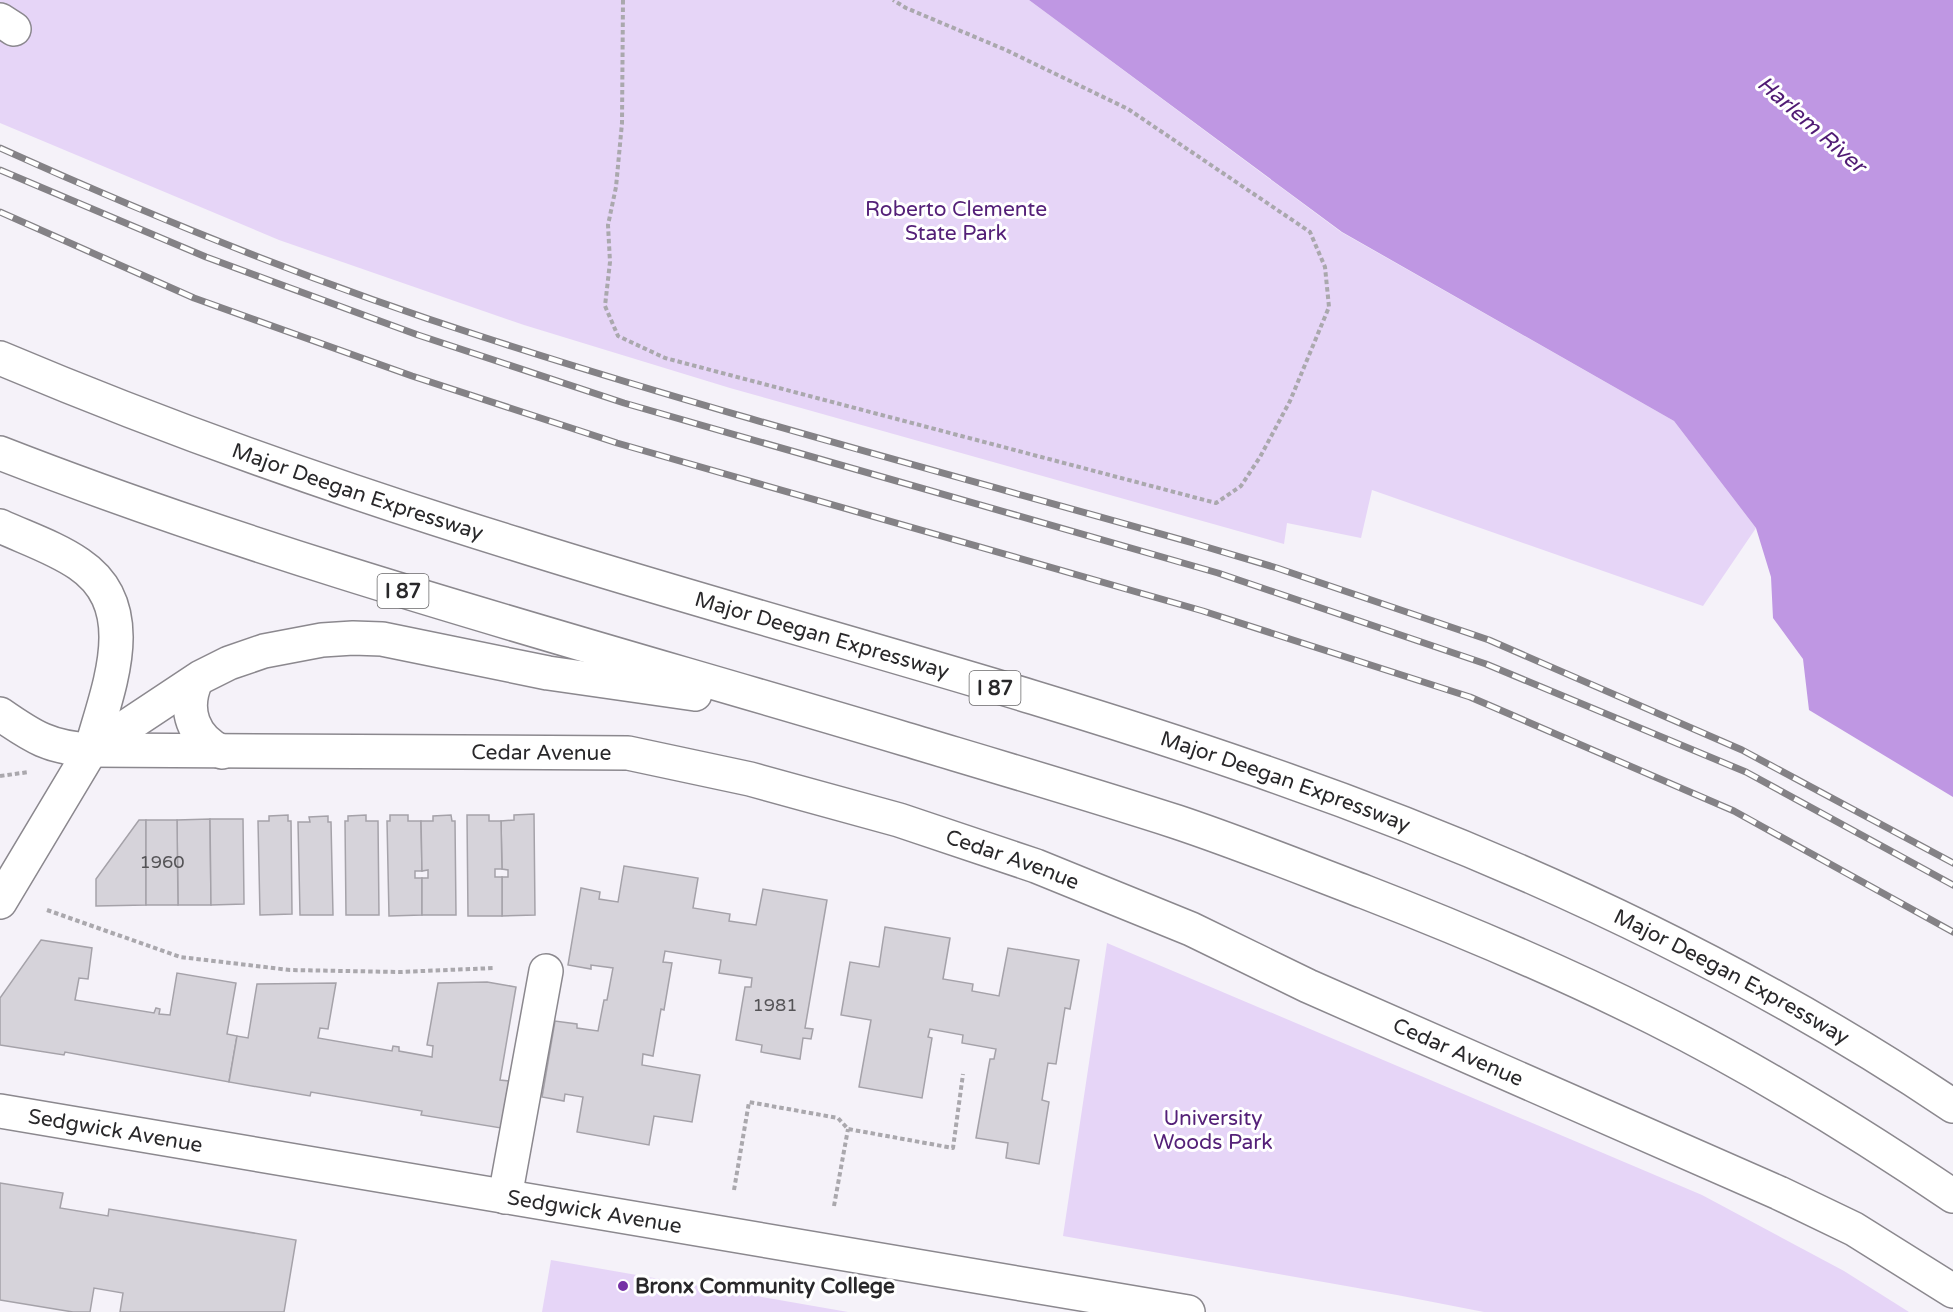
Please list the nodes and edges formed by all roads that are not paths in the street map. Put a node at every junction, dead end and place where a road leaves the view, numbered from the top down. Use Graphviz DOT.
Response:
graph roads {
  1 [pos="0,358"];
  2 [pos="0,453"];
  3 [pos="0,526"];
  4 [pos="196,681"];
  5 [pos="812,711"];
  6 [pos="0,714"];
  7 [pos="91,750"];
  8 [pos="222,752"];
  9 [pos="0,902"];
  10 [pos="546,971"];
  11 [pos="1953,1106"];
  12 [pos="0,1111"];
  13 [pos="1953,1196"];
  14 [pos="505,1197"];
  15 [pos="1953,1291"];
  16 [pos="1188,1312"];
  1 -- 11 [label="main road, Major Deegan Expressway / I 87"];
  2 -- 5 [label="main road, I 87"];
  3 -- 7 [label="main road"];
  4 -- 5 [label="main road"];
  4 -- 7 [label="main road"];
  4 -- 8 [label="main road"];
  5 -- 13 [label="main road, I 87"];
  6 -- 7 [label="main road, Cedar Avenue"];
  7 -- 8 [label="main road, Cedar Avenue"];
  7 -- 9 [label="main road"];
  8 -- 15 [label="main road, Cedar Avenue"];
  10 -- 14 [label="main road"];
  12 -- 14 [label="main road, Sedgwick Avenue"];
  14 -- 16 [label="main road, Sedgwick Avenue"];
}
